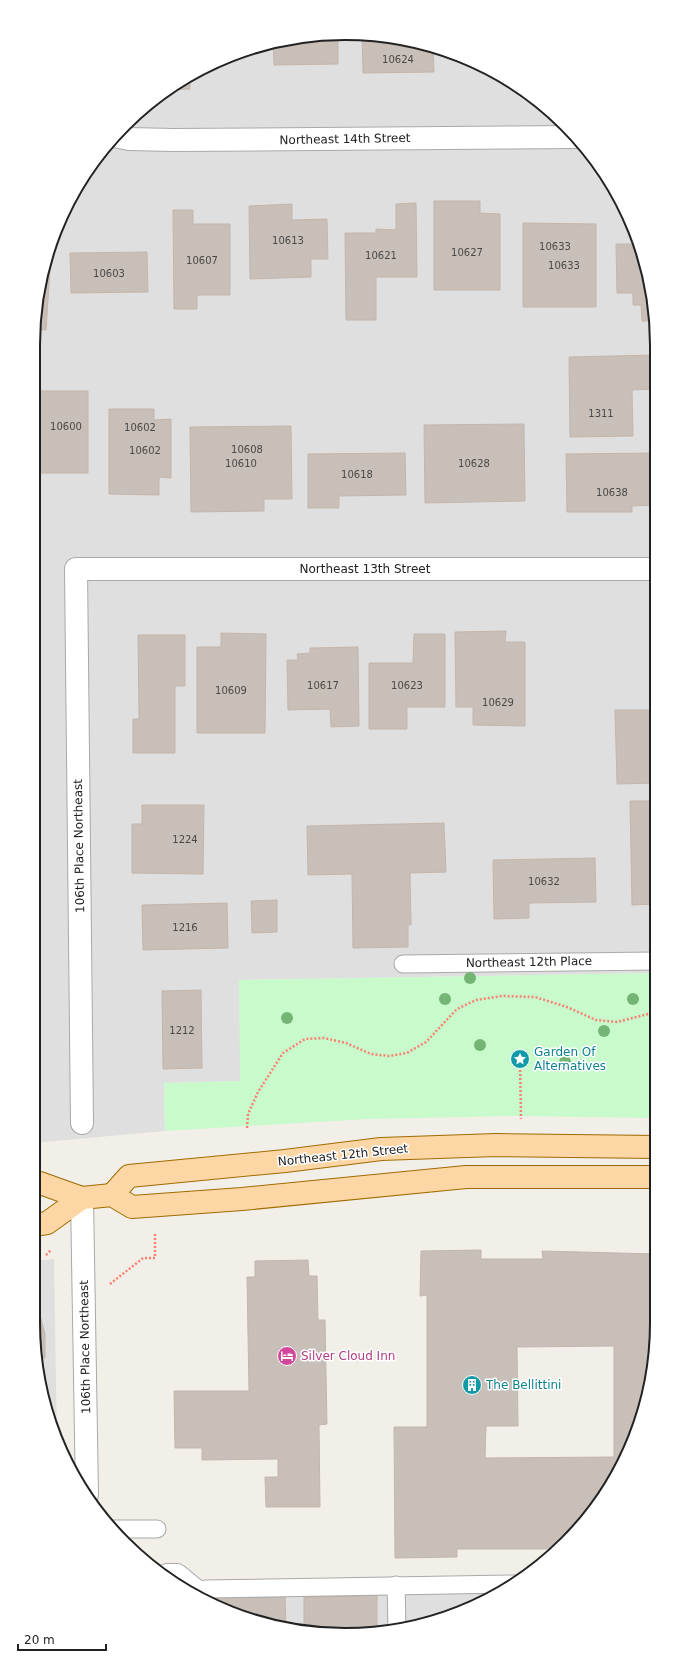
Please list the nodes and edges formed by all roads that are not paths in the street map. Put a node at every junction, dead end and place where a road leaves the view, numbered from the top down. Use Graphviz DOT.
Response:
graph roads {
  1 [pos="568,137"];
  2 [pos="122,138"];
  3 [pos="76,569"];
  4 [pos="650,569"];
  5 [pos="650,961"];
  6 [pos="403,964"];
  7 [pos="82,1123"];
  8 [pos="650,1147"];
  9 [pos="650,1177"];
  10 [pos="40,1183"];
  11 [pos="112,1195"];
  12 [pos="82,1198"];
  13 [pos="40,1224"];
  14 [pos="87,1485"];
  15 [pos="120,1529"];
  16 [pos="157,1529"];
  17 [pos="173,1575"];
  18 [pos="186,1583"];
  19 [pos="503,1584"];
  20 [pos="396,1585"];
  21 [pos="202,1592"];
  22 [pos="397,1623"];
  1 -- 2 [label="street, Northeast 14th Street"];
  3 -- 4 [label="street, Northeast 13th Street"];
  3 -- 7 [label="street, 106th Place Northeast"];
  5 -- 6 [label="lane, Northeast 12th Place"];
  8 -- 11 [label="main road, Northeast 12th Street"];
  9 -- 11 [label="main road"];
  10 -- 12 [label="main road"];
  11 -- 12 [label="main road"];
  12 -- 13 [label="main road"];
  12 -- 14 [label="street, 106th Place Northeast"];
  15 -- 16 [label="lane"];
  17 -- 18 [label="street"];
  19 -- 20 [label="lane"];
  20 -- 21 [label="lane"];
  20 -- 22 [label="lane"];
}
